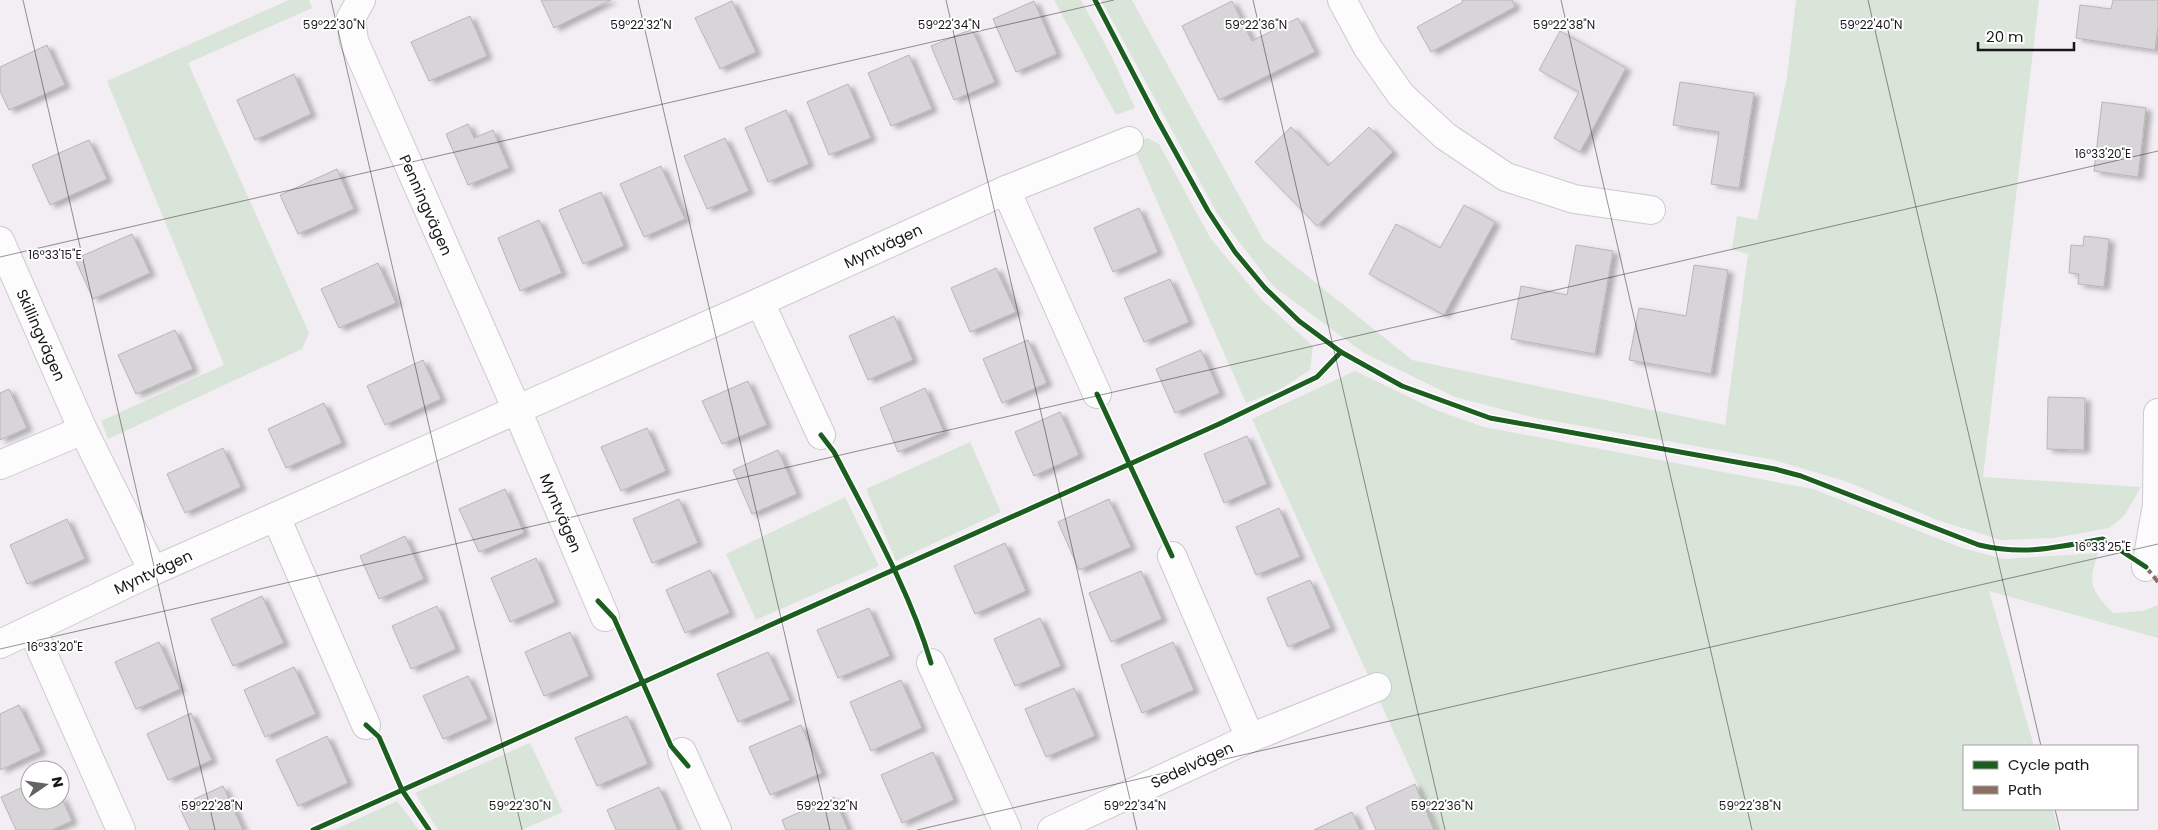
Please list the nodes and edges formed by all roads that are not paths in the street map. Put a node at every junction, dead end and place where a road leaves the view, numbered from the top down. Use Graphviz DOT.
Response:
graph roads {
  1 [pos="361,0"];
  2 [pos="1342,0"];
  3 [pos="1130,141"];
  4 [pos="1006,190"];
  5 [pos="1651,210"];
  6 [pos="0,241"];
  7 [pos="760,302"];
  8 [pos="1097,394"];
  9 [pos="517,410"];
  10 [pos="2158,412"];
  11 [pos="82,430"];
  12 [pos="821,435"];
  13 [pos="0,465"];
  14 [pos="276,517"];
  15 [pos="1172,556"];
  16 [pos="2146,567"];
  17 [pos="153,571"];
  18 [pos="605,617"];
  19 [pos="32,629"];
  20 [pos="0,644"];
  21 [pos="931,663"];
  22 [pos="1377,687"];
  23 [pos="366,725"];
  24 [pos="1250,738"];
  25 [pos="682,752"];
  26 [pos="121,830"];
  27 [pos="717,830"];
  28 [pos="1007,830"];
  29 [pos="1052,830"];
  1 -- 9 [label="street, Penningvägen"];
  2 -- 5 [label="street"];
  3 -- 4 [label="street, Myntvägen"];
  4 -- 7 [label="street, Myntvägen"];
  4 -- 8 [label="street"];
  6 -- 11 [label="street, Skillingvägen"];
  7 -- 9 [label="street, Myntvägen"];
  7 -- 12 [label="street"];
  9 -- 14 [label="street, Myntvägen"];
  9 -- 18 [label="street, Myntvägen"];
  10 -- 16 [label="street"];
  11 -- 13 [label="street"];
  11 -- 17 [label="street, Skillingvägen"];
  14 -- 17 [label="street, Myntvägen"];
  14 -- 23 [label="street"];
  15 -- 24 [label="street, Sedelvägen"];
  17 -- 19 [label="street, Myntvägen"];
  19 -- 20 [label="street, Myntvägen"];
  19 -- 26 [label="street"];
  21 -- 28 [label="street"];
  22 -- 24 [label="street, Sedelvägen"];
  24 -- 29 [label="street, Sedelvägen"];
  25 -- 27 [label="street"];
}
